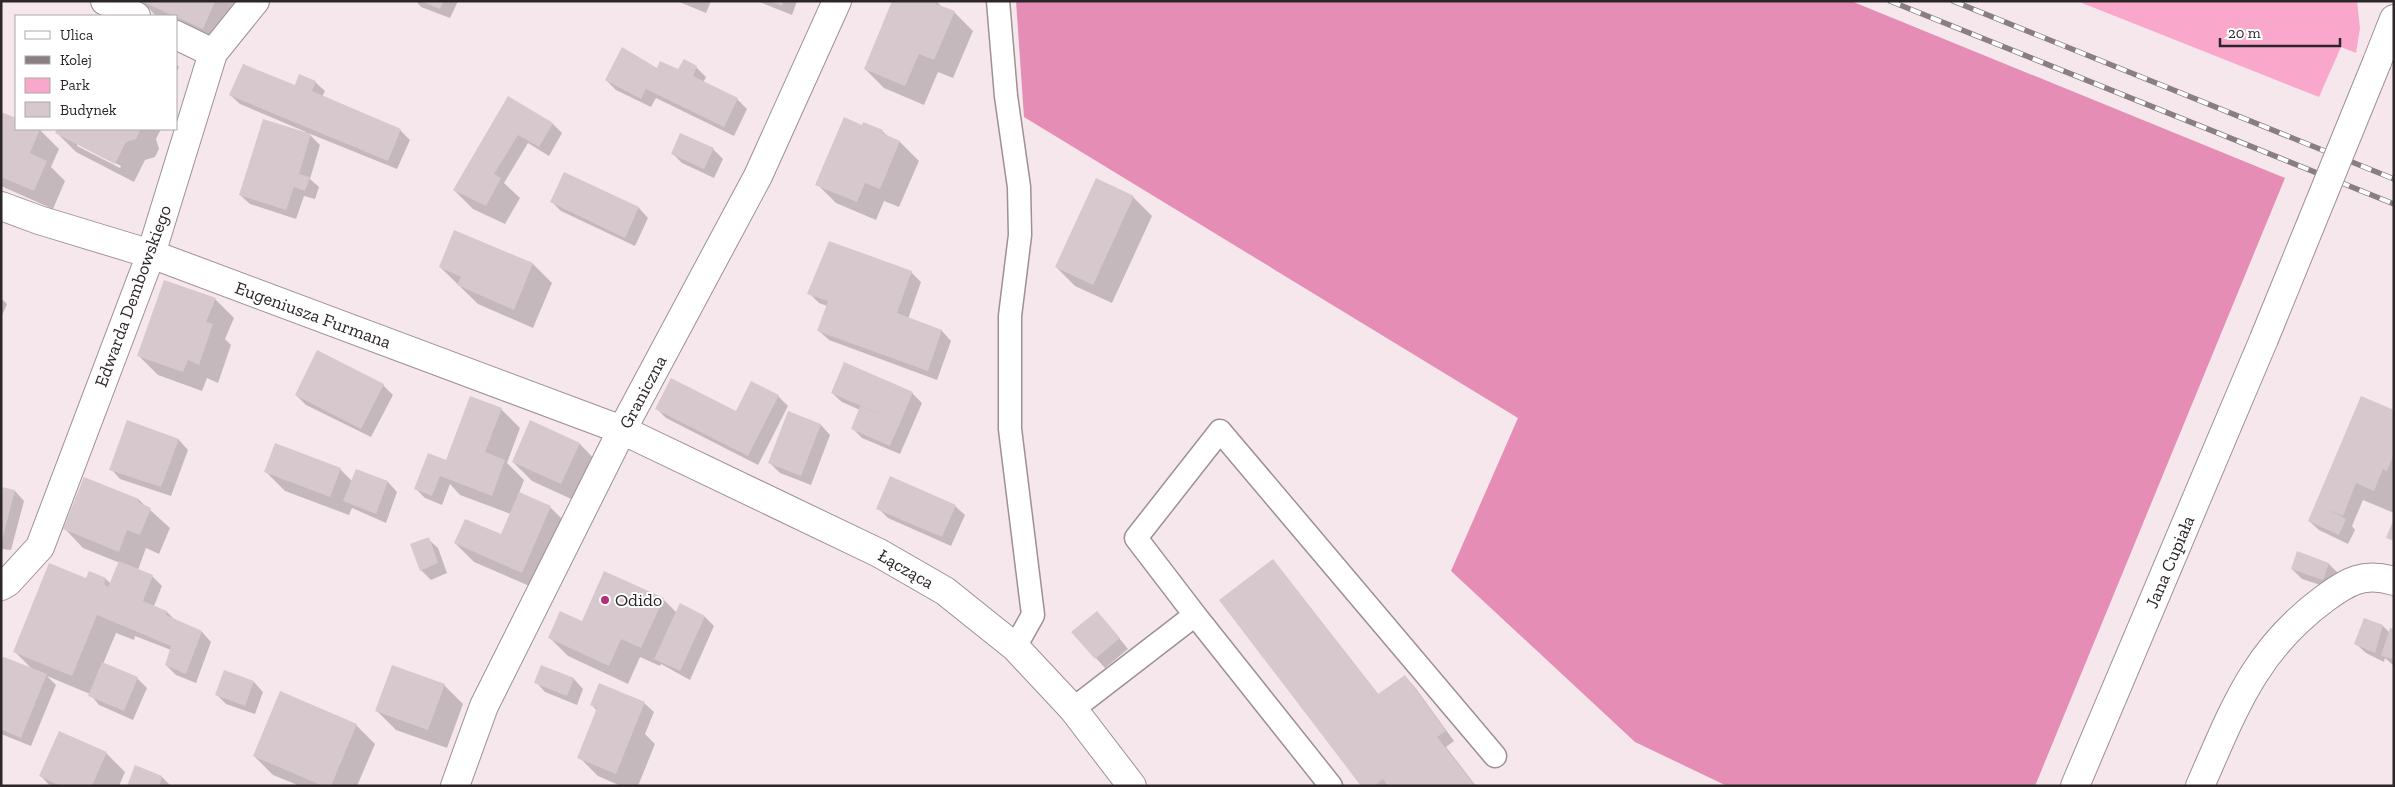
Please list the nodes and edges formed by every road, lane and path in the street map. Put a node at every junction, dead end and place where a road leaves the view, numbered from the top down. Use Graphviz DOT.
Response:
graph roads {
  1 [pos="105,1"];
  2 [pos="255,1"];
  3 [pos="837,1"];
  4 [pos="998,1"];
  5 [pos="134,15"];
  6 [pos="2394,19"];
  7 [pos="178,36"];
  8 [pos="212,53"];
  9 [pos="1,206"];
  10 [pos="151,254"];
  11 [pos="622,430"];
  12 [pos="2394,581"];
  13 [pos="1,586"];
  14 [pos="1195,615"];
  15 [pos="1015,647"];
  16 [pos="1073,709"];
  17 [pos="1495,756"];
  18 [pos="455,786"];
  19 [pos="1132,786"];
  20 [pos="1331,786"];
  21 [pos="2075,786"];
  22 [pos="2200,786"];
  1 -- 5 [label="street"];
  2 -- 8 [label="street, Edwarda Dembowskiego"];
  3 -- 11 [label="street, Graniczna"];
  4 -- 15 [label="lane"];
  6 -- 21 [label="street, Jana Cupiała, bridge"];
  7 -- 8 [label="street"];
  8 -- 10 [label="street, Edwarda Dembowskiego"];
  9 -- 10 [label="street, Eugeniusza Furmana"];
  10 -- 11 [label="street, Eugeniusza Furmana"];
  10 -- 13 [label="street, Edwarda Dembowskiego"];
  11 -- 15 [label="street, Łącząca"];
  11 -- 18 [label="street, Graniczna"];
  12 -- 22 [label="street"];
  14 -- 16 [label="lane"];
  14 -- 17 [label="lane"];
  14 -- 20 [label="lane"];
  15 -- 16 [label="street, Łącząca"];
  16 -- 19 [label="street, Łącząca"];
}
